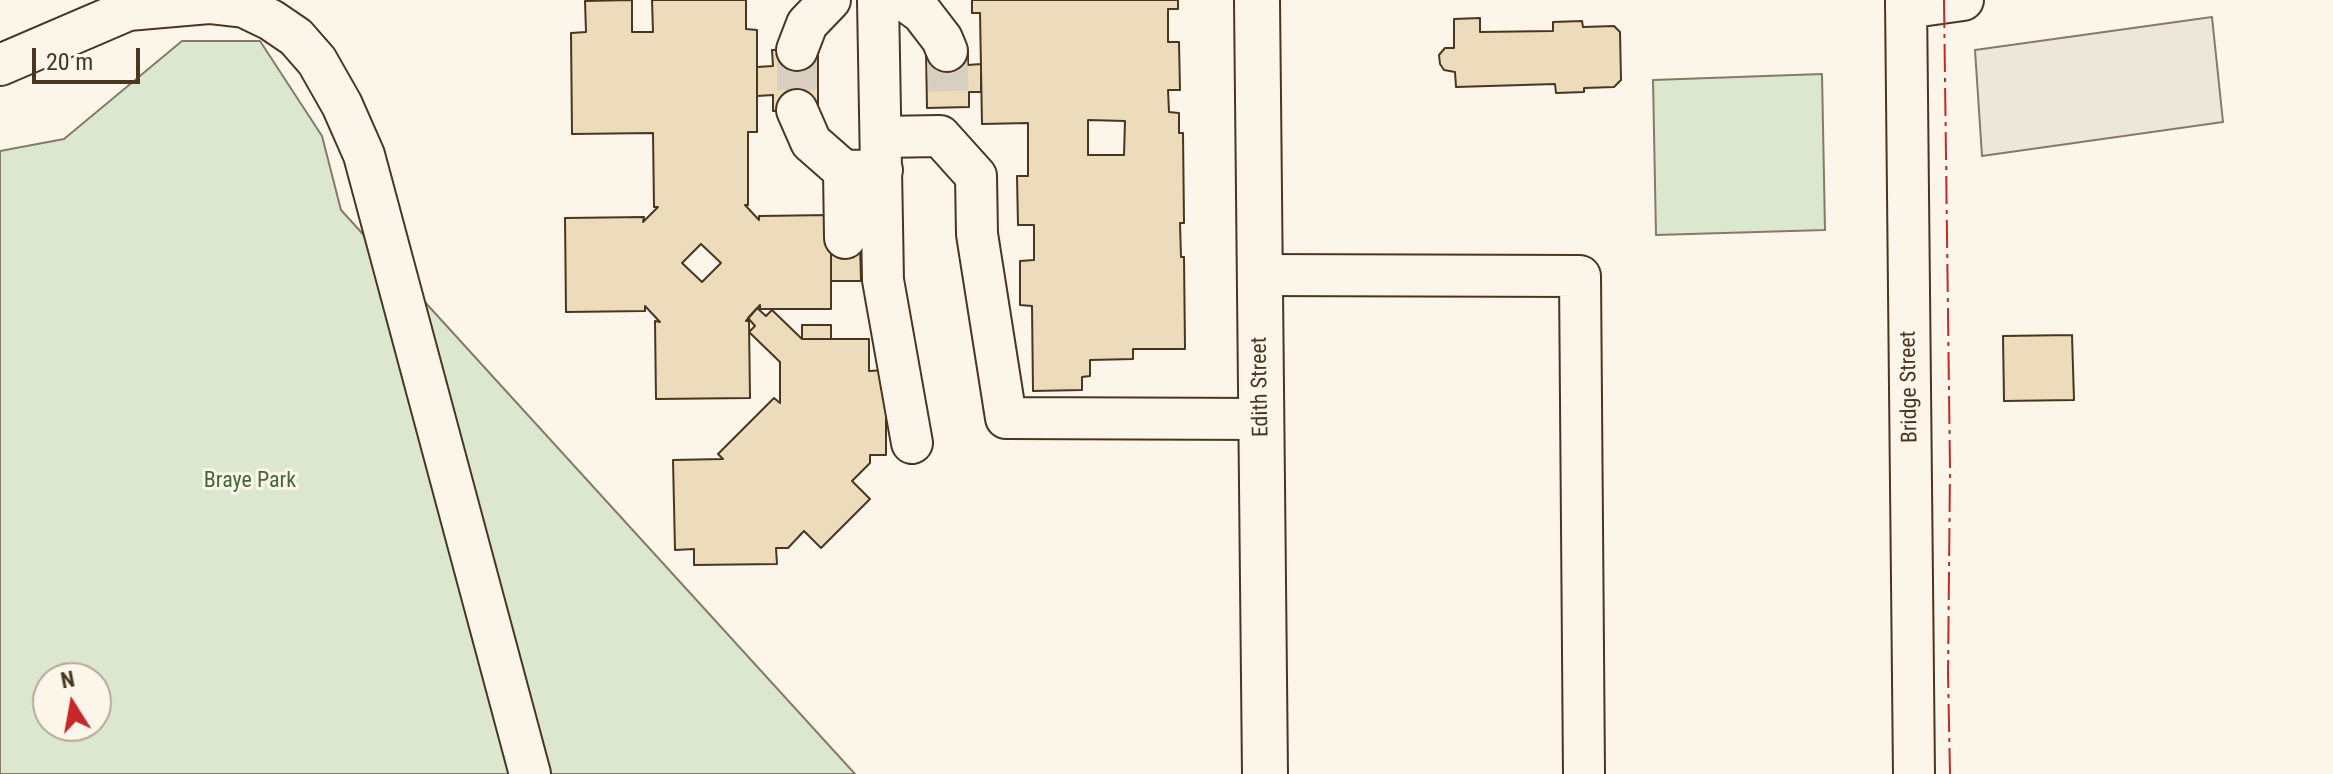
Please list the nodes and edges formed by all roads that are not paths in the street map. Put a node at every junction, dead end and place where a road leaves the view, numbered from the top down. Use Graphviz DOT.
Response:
graph roads {
  1 [pos="830,0"];
  2 [pos="878,0"];
  3 [pos="904,0"];
  4 [pos="1257,0"];
  5 [pos="1963,0"];
  6 [pos="1906,4"];
  7 [pos="797,50"];
  8 [pos="947,51"];
  9 [pos="0,65"];
  10 [pos="797,110"];
  11 [pos="869,159"];
  12 [pos="845,238"];
  13 [pos="1259,275"];
  14 [pos="1262,419"];
  15 [pos="912,443"];
  16 [pos="530,774"];
  17 [pos="1265,774"];
  18 [pos="1584,774"];
  19 [pos="1914,774"];
  1 -- 7 [label="street"];
  2 -- 11 [label="street"];
  3 -- 8 [label="street"];
  4 -- 13 [label="main road, Edith Street"];
  5 -- 6 [label="street"];
  6 -- 19 [label="street, Bridge Street"];
  9 -- 16 [label="street"];
  10 -- 11 [label="street"];
  11 -- 12 [label="street"];
  11 -- 14 [label="street"];
  11 -- 15 [label="street"];
  13 -- 14 [label="main road, Edith Street"];
  13 -- 18 [label="street"];
  14 -- 17 [label="main road, Edith Street"];
}
